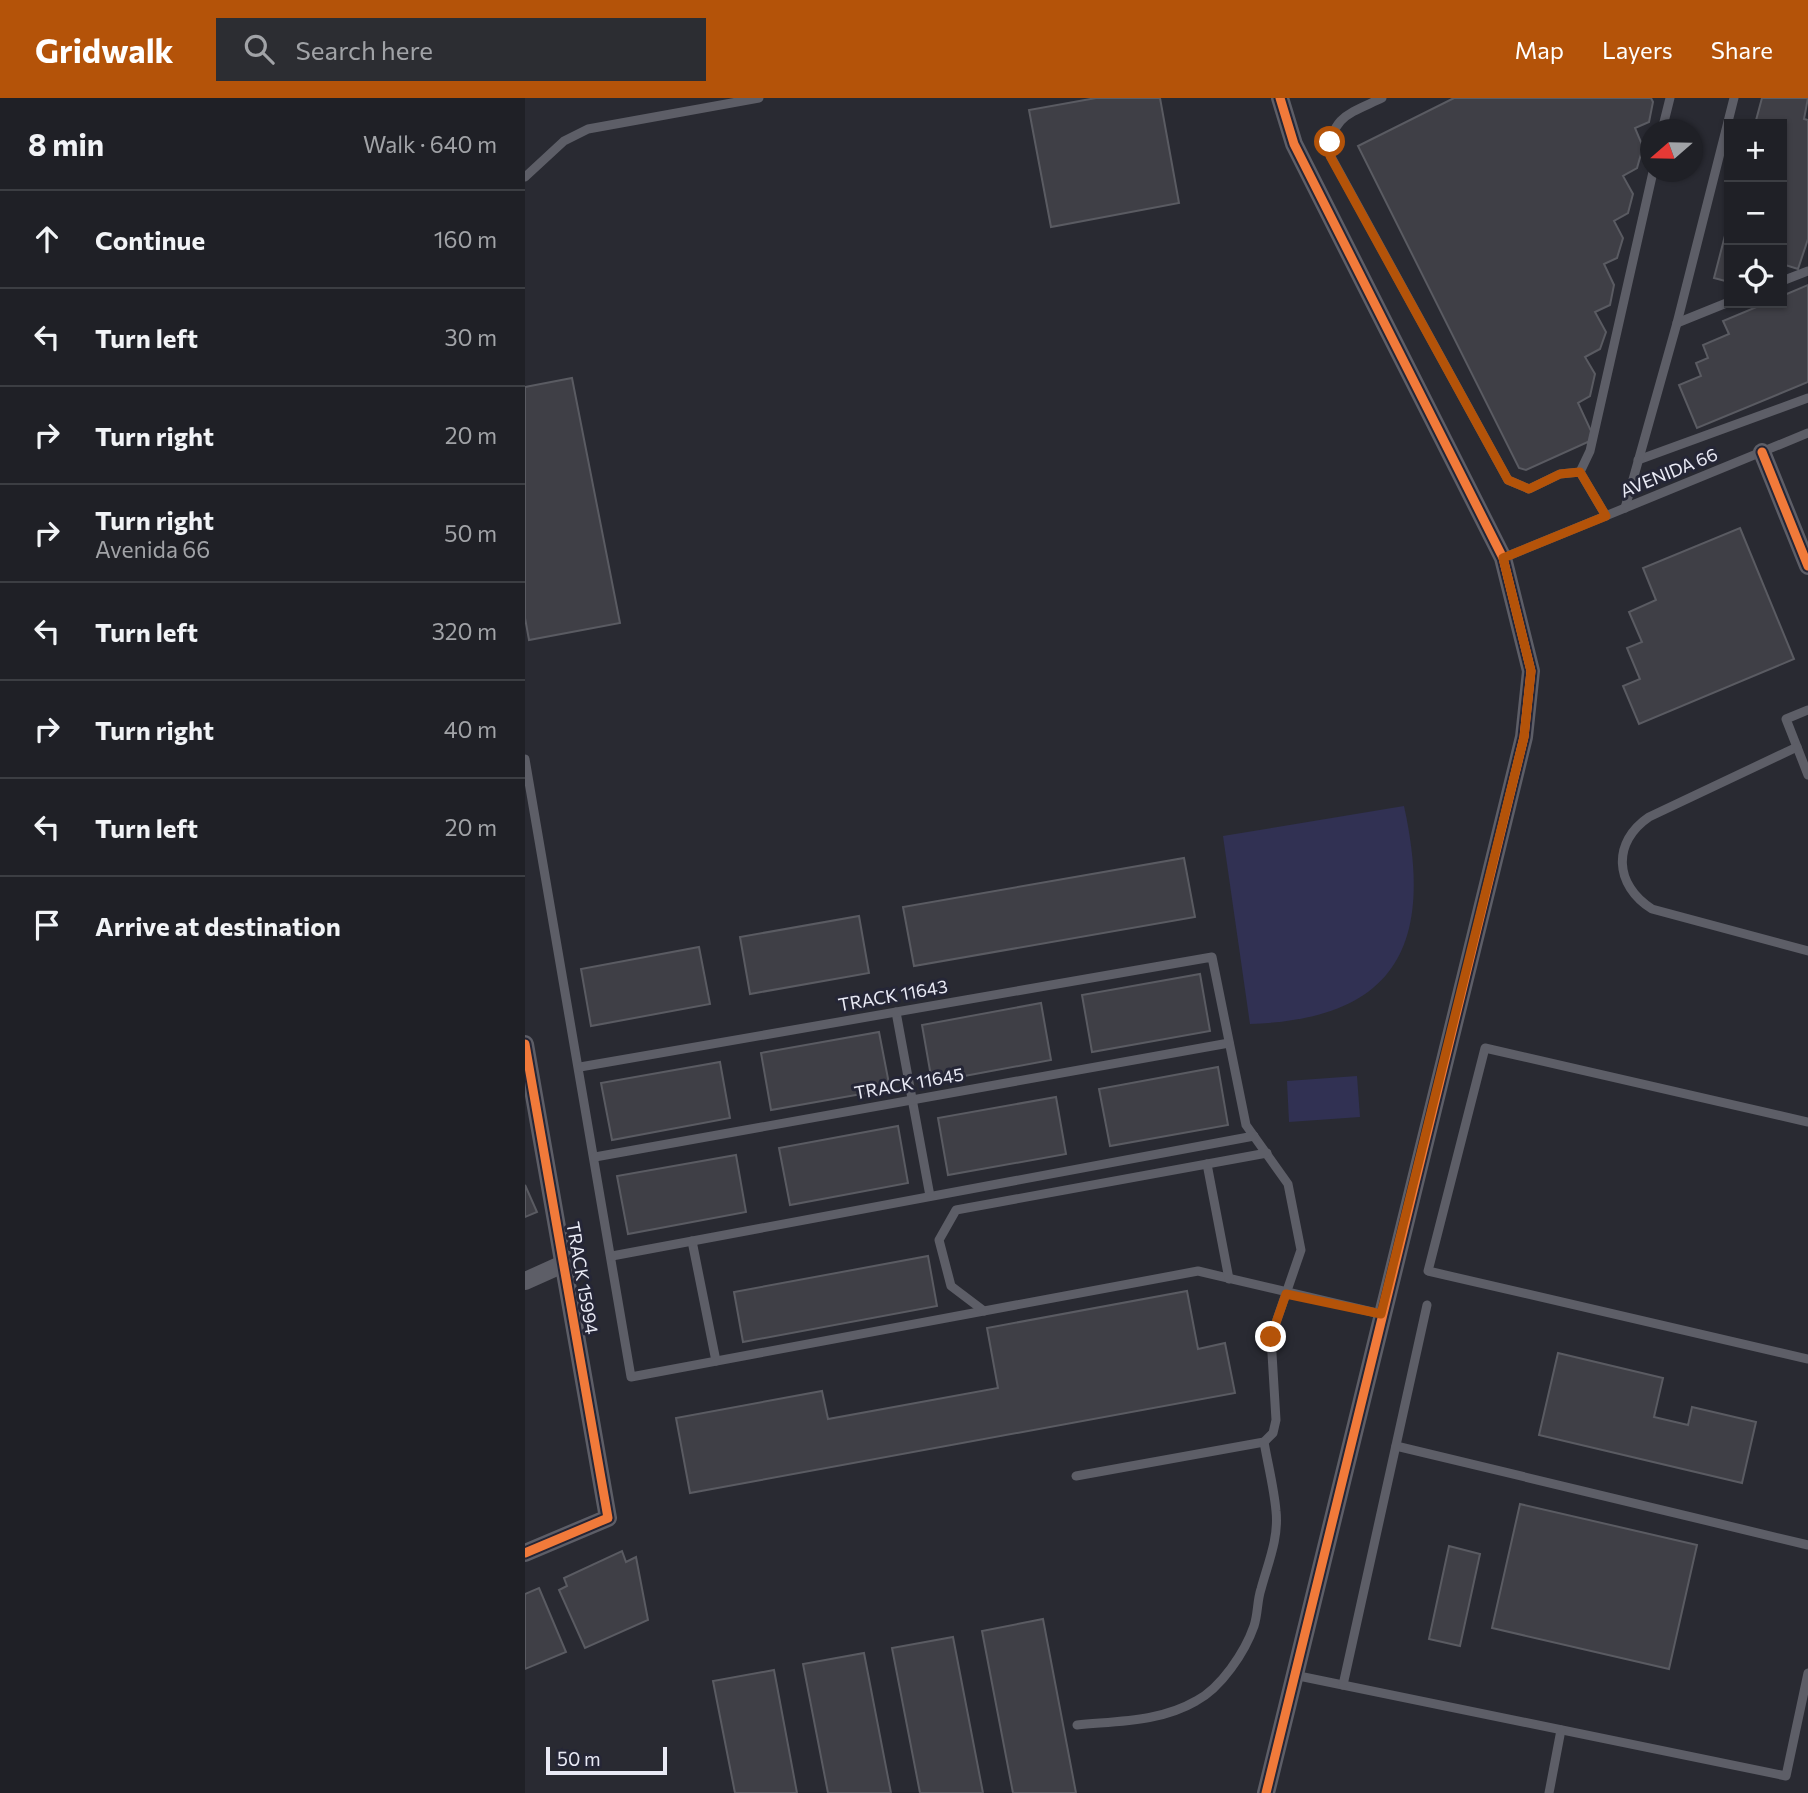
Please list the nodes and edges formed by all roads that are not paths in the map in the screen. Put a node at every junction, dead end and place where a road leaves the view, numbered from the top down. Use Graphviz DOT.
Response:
graph roads {
  1 [pos="759,98"];
  2 [pos="1280,98"];
  3 [pos="1382,98"];
  4 [pos="1669,98"];
  5 [pos="1734,98"];
  6 [pos="1665,119"];
  7 [pos="525,177"];
  8 [pos="1651,182"];
  9 [pos="1808,271"];
  10 [pos="1787,279"];
  11 [pos="1724,304"];
  12 [pos="1677,323"];
  13 [pos="1808,398"];
  14 [pos="1808,433"];
  15 [pos="1762,452"];
  16 [pos="1638,460"];
  17 [pos="1580,472"];
  18 [pos="1625,508"];
  19 [pos="1606,516"];
  20 [pos="1503,558"];
  21 [pos="1808,566"];
  22 [pos="1808,709"];
  23 [pos="1797,747"];
  24 [pos="525,759"];
  25 [pos="1808,775"];
  26 [pos="1808,951"];
  27 [pos="896,1012"];
  28 [pos="1229,1043"];
  29 [pos="525,1044"];
  30 [pos="580,1067"];
  31 [pos="913,1100"];
  32 [pos="1808,1122"];
  33 [pos="1254,1136"];
  34 [pos="1267,1153"];
  35 [pos="595,1157"];
  36 [pos="1207,1164"];
  37 [pos="930,1196"];
  38 [pos="692,1241"];
  39 [pos="612,1256"];
  40 [pos="563,1264"];
  41 [pos="1229,1279"];
  42 [pos="525,1280"];
  43 [pos="1286,1294"];
  44 [pos="1427,1305"];
  45 [pos="984,1311"];
  46 [pos="1381,1314"];
  47 [pos="1808,1359"];
  48 [pos="716,1361"];
  49 [pos="1264,1442"];
  50 [pos="1396,1446"];
  51 [pos="1076,1476"];
  52 [pos="1808,1545"];
  53 [pos="525,1553"];
  54 [pos="1808,1673"];
  55 [pos="1294,1675"];
  56 [pos="1343,1685"];
  57 [pos="1077,1725"];
  58 [pos="1561,1730"];
  59 [pos="1266,1793"];
  60 [pos="1549,1793"];
  1 -- 7 [label="lane"];
  2 -- 20 [label="street"];
  3 -- 17 [label="lane"];
  4 -- 6 [label="lane"];
  5 -- 12 [label="lane"];
  8 -- 17 [label="lane"];
  9 -- 10 [label="lane"];
  11 -- 12 [label="lane"];
  12 -- 16 [label="lane"];
  13 -- 16 [label="lane"];
  14 -- 15 [label="lane, AVENIDA 66"];
  15 -- 18 [label="lane, AVENIDA 66"];
  15 -- 21 [label="street"];
  16 -- 18 [label="lane"];
  17 -- 19 [label="lane"];
  18 -- 19 [label="lane, AVENIDA 66"];
  19 -- 20 [label="lane, AVENIDA 66"];
  20 -- 46 [label="street"];
  22 -- 23 [label="lane"];
  23 -- 25 [label="lane"];
  23 -- 26 [label="lane"];
  24 -- 30 [label="lane"];
  27 -- 28 [label="lane, TRACK 11643"];
  27 -- 30 [label="lane, TRACK 11643"];
  27 -- 31 [label="lane"];
  28 -- 31 [label="lane, TRACK 11645"];
  28 -- 33 [label="lane"];
  29 -- 40 [label="street, TRACK 15994"];
  30 -- 35 [label="lane"];
  31 -- 35 [label="lane, TRACK 11645"];
  31 -- 37 [label="lane"];
  32 -- 47 [label="lane"];
  33 -- 34 [label="lane"];
  33 -- 37 [label="lane"];
  34 -- 36 [label="lane"];
  34 -- 43 [label="lane"];
  35 -- 39 [label="lane"];
  36 -- 41 [label="lane"];
  36 -- 45 [label="lane"];
  37 -- 38 [label="lane"];
  38 -- 39 [label="lane"];
  38 -- 48 [label="lane"];
  39 -- 48 [label="lane"];
  40 -- 42 [label="street"];
  40 -- 53 [label="street, TRACK 15994"];
  41 -- 43 [label="lane"];
  41 -- 45 [label="lane"];
  43 -- 46 [label="lane"];
  43 -- 49 [label="lane"];
  44 -- 50 [label="lane"];
  45 -- 48 [label="lane"];
  46 -- 55 [label="street"];
  49 -- 51 [label="lane"];
  49 -- 57 [label="lane"];
  50 -- 52 [label="lane"];
  50 -- 56 [label="lane"];
  54 -- 58 [label="lane"];
  55 -- 56 [label="lane"];
  55 -- 59 [label="street"];
  56 -- 58 [label="lane"];
  58 -- 60 [label="lane"];
}
